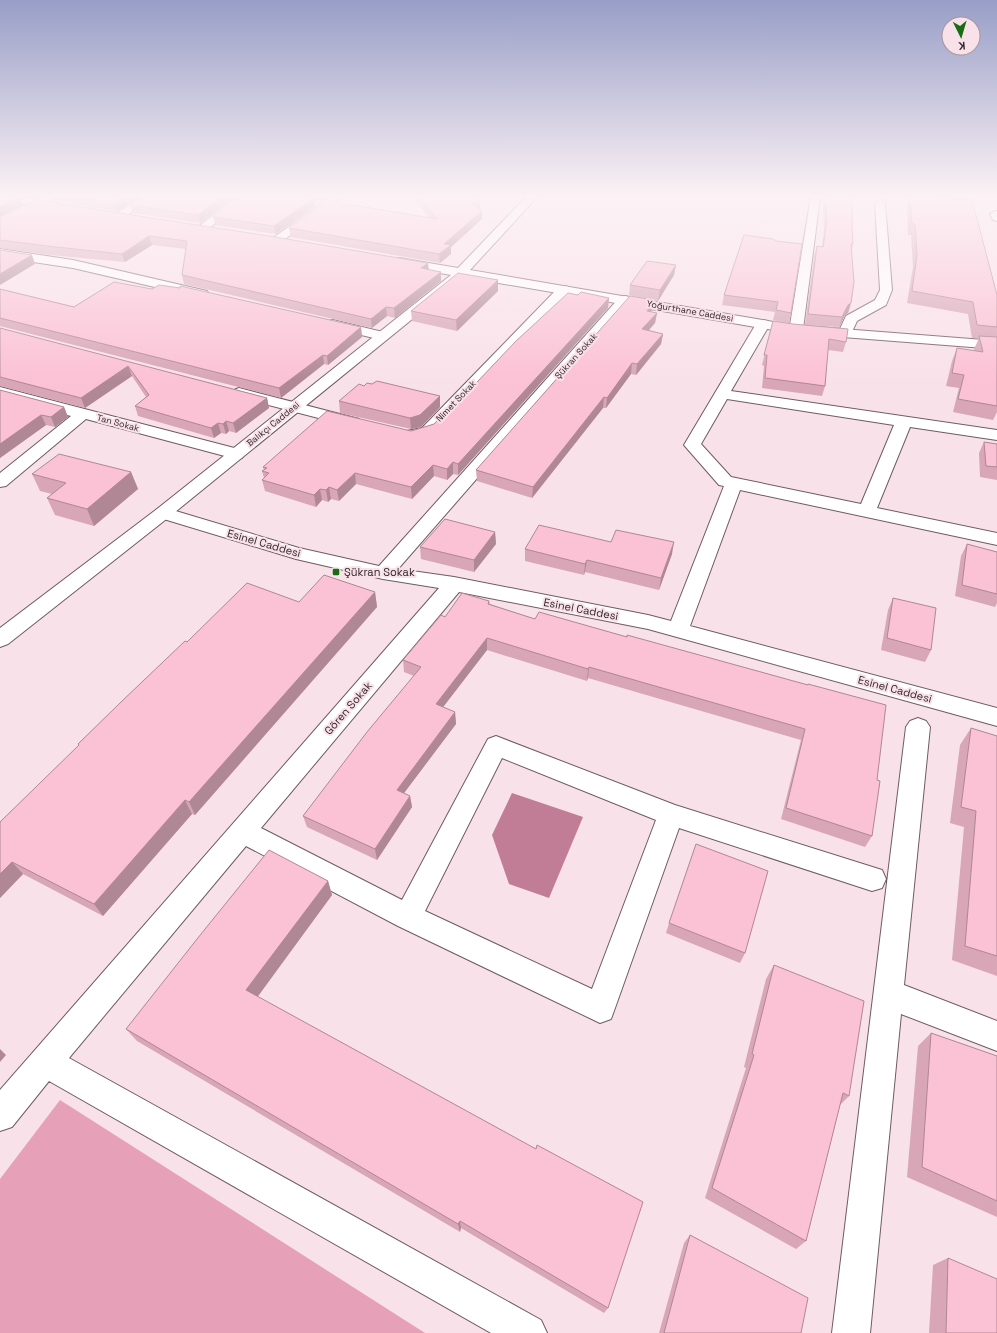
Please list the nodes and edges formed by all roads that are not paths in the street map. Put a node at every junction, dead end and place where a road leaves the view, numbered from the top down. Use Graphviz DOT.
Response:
graph roads {
  1 [pos="38,258"];
  2 [pos="476,258"];
  3 [pos="805,258"];
  4 [pos="884,258"];
  5 [pos="385,259"];
  6 [pos="462,273"];
  7 [pos="564,290"];
  8 [pos="212,296"];
  9 [pos="625,300"];
  10 [pos="320,321"];
  11 [pos="763,324"];
  12 [pos="793,329"];
  13 [pos="845,333"];
  14 [pos="382,336"];
  15 [pos="997,345"];
  16 [pos="224,389"];
  17 [pos="0,393"];
  18 [pos="722,394"];
  19 [pos="294,408"];
  20 [pos="83,414"];
  21 [pos="904,422"];
  22 [pos="367,426"];
  23 [pos="394,432"];
  24 [pos="997,435"];
  25 [pos="236,454"];
  26 [pos="0,482"];
  27 [pos="734,483"];
  28 [pos="867,511"];
  29 [pos="163,513"];
  30 [pos="997,539"];
  31 [pos="383,573"];
  32 [pos="454,584"];
  33 [pos="678,630"];
  34 [pos="0,639"];
  35 [pos="997,717"];
  36 [pos="918,727"];
  37 [pos="671,815"];
  38 [pos="242,831"];
  39 [pos="872,879"];
  40 [pos="408,917"];
  41 [pos="888,994"];
  42 [pos="997,1036"];
  43 [pos="46,1062"];
  44 [pos="0,1116"];
  45 [pos="528,1333"];
  46 [pos="851,1333"];
  1 -- 8 [label="street"];
  2 -- 6 [label="street, Balıkçı Caddesi"];
  3 -- 12 [label="street"];
  4 -- 13 [label="street"];
  5 -- 6 [label="street, Yoğurthane Caddesi"];
  6 -- 7 [label="street, Yoğurthane Caddesi"];
  6 -- 14 [label="street, Balıkçı Caddesi"];
  7 -- 9 [label="street, Yoğurthane Caddesi"];
  7 -- 23 [label="street, Nimet Sokak"];
  9 -- 11 [label="street, Yoğurthane Caddesi"];
  9 -- 31 [label="street, Şükran Sokak"];
  10 -- 14 [label="street"];
  11 -- 12 [label="street, Yoğurthane Caddesi"];
  11 -- 18 [label="street"];
  12 -- 13 [label="street, Yoğurthane Caddesi"];
  13 -- 15 [label="street, Yoğurthane Caddesi"];
  14 -- 19 [label="street, Balıkçı Caddesi"];
  16 -- 19 [label="street"];
  17 -- 20 [label="street, Tan Sokak"];
  18 -- 21 [label="street"];
  18 -- 27 [label="street"];
  19 -- 22 [label="street"];
  19 -- 25 [label="street, Balıkçı Caddesi"];
  20 -- 25 [label="street, Tan Sokak"];
  20 -- 26 [label="street"];
  21 -- 24 [label="street"];
  21 -- 28 [label="street"];
  25 -- 29 [label="street, Balıkçı Caddesi"];
  27 -- 28 [label="street"];
  27 -- 33 [label="street"];
  28 -- 30 [label="street"];
  29 -- 31 [label="street, Esinel Caddesi"];
  29 -- 34 [label="street, Balıkçı Caddesi"];
  31 -- 32 [label="street, Esinel Caddesi"];
  32 -- 33 [label="street, Esinel Caddesi"];
  32 -- 38 [label="street, Gören Sokak"];
  33 -- 35 [label="street, Esinel Caddesi"];
  36 -- 41 [label="street"];
  37 -- 39 [label="street"];
  37 -- 40 [label="street"];
  37 -- 40 [label="street"];
  38 -- 40 [label="street"];
  38 -- 43 [label="street, Gören Sokak"];
  41 -- 42 [label="street"];
  41 -- 46 [label="street"];
  43 -- 44 [label="street, Gören Sokak"];
  43 -- 45 [label="street"];
}
